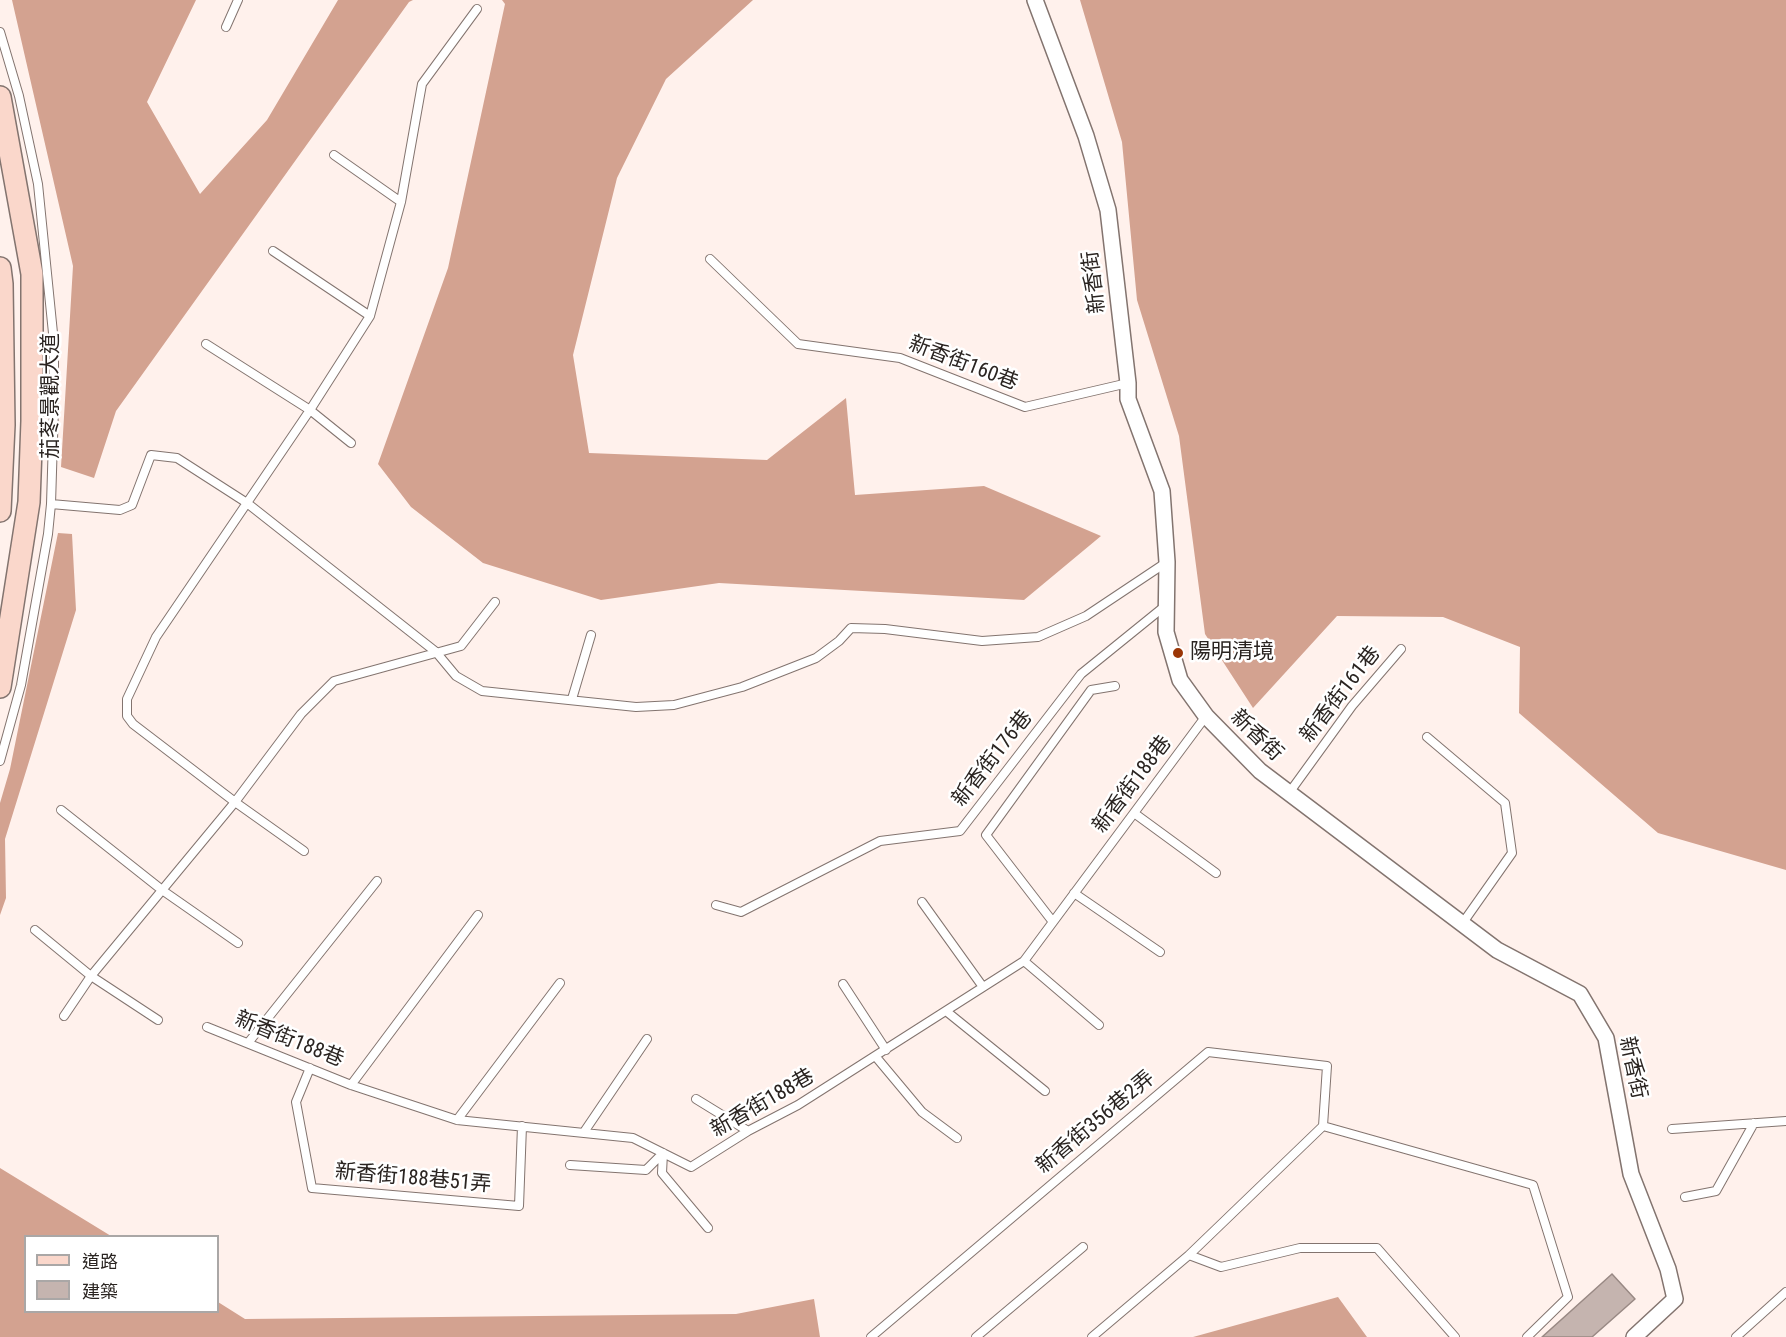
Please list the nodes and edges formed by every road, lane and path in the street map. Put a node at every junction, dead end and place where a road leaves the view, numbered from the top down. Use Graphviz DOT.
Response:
graph roads {
  1 [pos="238,0"];
  2 [pos="1035,0"];
  3 [pos="477,9"];
  4 [pos="226,27"];
  5 [pos="0,32"];
  6 [pos="0,97"];
  7 [pos="334,155"];
  8 [pos="401,202"];
  9 [pos="273,251"];
  10 [pos="710,259"];
  11 [pos="0,268"];
  12 [pos="370,316"];
  13 [pos="206,344"];
  14 [pos="1128,383"];
  15 [pos="310,410"];
  16 [pos="351,443"];
  17 [pos="247,503"];
  18 [pos="51,504"];
  19 [pos="0,511"];
  20 [pos="1167,562"];
  21 [pos="495,602"];
  22 [pos="1167,605"];
  23 [pos="591,635"];
  24 [pos="1401,649"];
  25 [pos="436,652"];
  26 [pos="1115,686"];
  27 [pos="0,687"];
  28 [pos="572,699"];
  29 [pos="1206,716"];
  30 [pos="1427,737"];
  31 [pos="0,761"];
  32 [pos="1289,793"];
  33 [pos="235,802"];
  34 [pos="61,810"];
  35 [pos="1134,813"];
  36 [pos="304,851"];
  37 [pos="1216,873"];
  38 [pos="377,881"];
  39 [pos="162,890"];
  40 [pos="1074,894"];
  41 [pos="922,902"];
  42 [pos="716,905"];
  43 [pos="478,915"];
  44 [pos="1053,922"];
  45 [pos="1462,924"];
  46 [pos="35,930"];
  47 [pos="238,943"];
  48 [pos="1160,952"];
  49 [pos="1024,961"];
  50 [pos="91,976"];
  51 [pos="560,983"];
  52 [pos="843,984"];
  53 [pos="983,987"];
  54 [pos="946,1011"];
  55 [pos="64,1016"];
  56 [pos="158,1020"];
  57 [pos="1099,1025"];
  58 [pos="207,1027"];
  59 [pos="647,1039"];
  60 [pos="248,1043"];
  61 [pos="886,1050"];
  62 [pos="876,1057"];
  63 [pos="310,1068"];
  64 [pos="351,1085"];
  65 [pos="1045,1091"];
  66 [pos="696,1099"];
  67 [pos="457,1120"];
  68 [pos="1786,1120"];
  69 [pos="1754,1123"];
  70 [pos="522,1126"];
  71 [pos="1323,1126"];
  72 [pos="1672,1130"];
  73 [pos="584,1131"];
  74 [pos="748,1131"];
  75 [pos="957,1138"];
  76 [pos="663,1153"];
  77 [pos="570,1165"];
  78 [pos="1685,1197"];
  79 [pos="708,1228"];
  80 [pos="1083,1247"];
  81 [pos="1189,1255"];
  82 [pos="1786,1292"];
  83 [pos="871,1337"];
  84 [pos="976,1337"];
  85 [pos="1092,1337"];
  86 [pos="1455,1337"];
  87 [pos="1527,1337"];
  88 [pos="1634,1337"];
  89 [pos="1736,1337"];
  1 -- 4 [label="lane"];
  2 -- 14 [label="street, 新香街"];
  3 -- 8 [label="lane"];
  5 -- 18 [label="lane, 茄苳景觀大道"];
  6 -- 27 [label="street, 茄苳景觀大道"];
  7 -- 8 [label="lane"];
  8 -- 12 [label="lane"];
  9 -- 12 [label="lane"];
  10 -- 14 [label="lane, 新香街160巷"];
  11 -- 19 [label="street"];
  12 -- 15 [label="lane"];
  13 -- 15 [label="lane"];
  14 -- 20 [label="street, 新香街"];
  15 -- 16 [label="lane"];
  15 -- 17 [label="lane"];
  17 -- 18 [label="lane"];
  17 -- 25 [label="lane"];
  17 -- 33 [label="lane"];
  18 -- 31 [label="lane, 茄苳景觀大道"];
  20 -- 22 [label="street, 新香街"];
  20 -- 28 [label="lane"];
  21 -- 25 [label="lane"];
  22 -- 29 [label="street, 新香街"];
  22 -- 42 [label="lane, 新香街176巷"];
  23 -- 28 [label="lane"];
  24 -- 32 [label="lane, 新香街161巷"];
  25 -- 28 [label="lane"];
  25 -- 33 [label="lane"];
  26 -- 44 [label="lane"];
  29 -- 32 [label="street, 新香街"];
  29 -- 35 [label="lane, 新香街188巷"];
  30 -- 45 [label="lane"];
  32 -- 45 [label="street, 新香街"];
  33 -- 36 [label="lane"];
  33 -- 39 [label="lane"];
  34 -- 39 [label="lane"];
  35 -- 37 [label="lane"];
  35 -- 40 [label="lane, 新香街188巷"];
  38 -- 60 [label="lane"];
  39 -- 47 [label="lane"];
  39 -- 50 [label="lane"];
  40 -- 44 [label="lane, 新香街188巷"];
  40 -- 48 [label="lane"];
  41 -- 53 [label="lane"];
  43 -- 64 [label="lane"];
  44 -- 49 [label="lane, 新香街188巷"];
  45 -- 88 [label="street, 新香街"];
  46 -- 50 [label="lane"];
  49 -- 53 [label="lane, 新香街188巷"];
  49 -- 57 [label="lane"];
  50 -- 55 [label="lane"];
  50 -- 56 [label="lane"];
  51 -- 67 [label="lane"];
  52 -- 61 [label="lane"];
  53 -- 54 [label="lane, 新香街188巷"];
  54 -- 61 [label="lane, 新香街188巷"];
  54 -- 65 [label="lane"];
  58 -- 60 [label="lane, 新香街188巷"];
  59 -- 73 [label="lane"];
  60 -- 63 [label="lane, 新香街188巷"];
  61 -- 62 [label="lane, 新香街188巷"];
  62 -- 74 [label="lane, 新香街188巷"];
  62 -- 75 [label="lane"];
  63 -- 64 [label="lane, 新香街188巷"];
  63 -- 70 [label="lane, 新香街188巷51弄"];
  64 -- 67 [label="lane, 新香街188巷"];
  66 -- 74 [label="lane"];
  67 -- 70 [label="lane, 新香街188巷"];
  68 -- 69 [label="lane"];
  69 -- 72 [label="lane"];
  69 -- 78 [label="lane"];
  70 -- 73 [label="lane, 新香街188巷"];
  71 -- 81 [label="lane"];
  71 -- 83 [label="lane, 新香街356巷2弄"];
  71 -- 87 [label="lane"];
  73 -- 76 [label="lane, 新香街188巷"];
  74 -- 76 [label="lane, 新香街188巷"];
  76 -- 77 [label="lane"];
  76 -- 79 [label="lane"];
  80 -- 84 [label="lane"];
  81 -- 85 [label="lane"];
  81 -- 86 [label="lane"];
  82 -- 89 [label="lane"];
}
